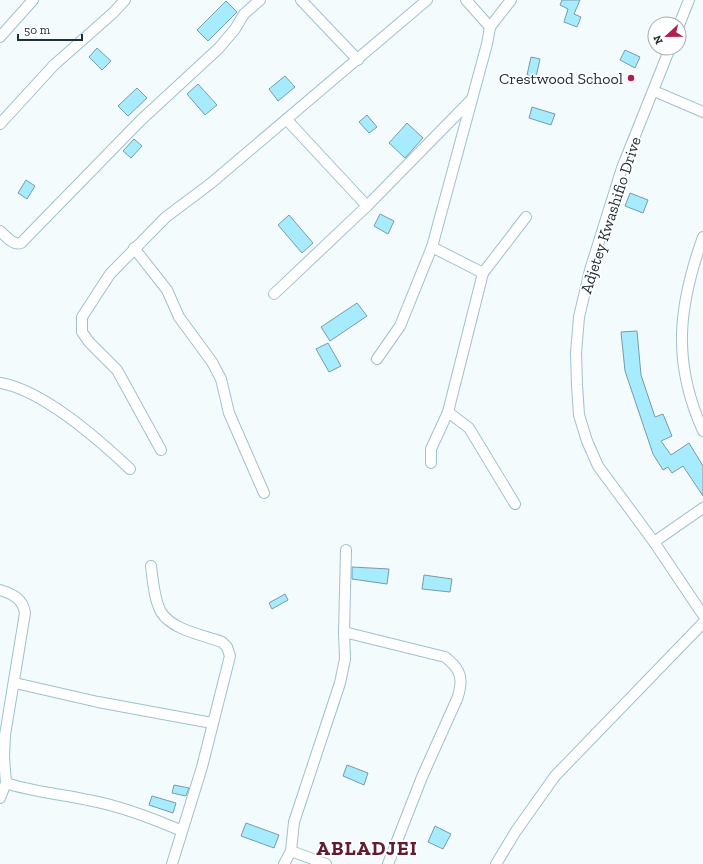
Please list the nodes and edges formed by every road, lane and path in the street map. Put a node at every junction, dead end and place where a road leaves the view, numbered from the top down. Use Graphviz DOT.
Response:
graph roads {
  1 [pos="33,0"];
  2 [pos="125,0"];
  3 [pos="260,0"];
  4 [pos="301,0"];
  5 [pos="427,0"];
  6 [pos="466,0"];
  7 [pos="512,0"];
  8 [pos="689,0"];
  9 [pos="683,16"];
  10 [pos="490,28"];
  11 [pos="0,37"];
  12 [pos="667,56"];
  13 [pos="358,60"];
  14 [pos="654,91"];
  15 [pos="472,99"];
  16 [pos="703,112"];
  17 [pos="287,120"];
  18 [pos="0,124"];
  19 [pos="366,206"];
  20 [pos="526,217"];
  21 [pos="0,231"];
  22 [pos="703,237"];
  23 [pos="432,247"];
  24 [pos="134,248"];
  25 [pos="483,273"];
  26 [pos="274,294"];
  27 [pos="377,359"];
  28 [pos="0,383"];
  29 [pos="448,412"];
  30 [pos="703,431"];
  31 [pos="161,450"];
  32 [pos="431,463"];
  33 [pos="130,469"];
  34 [pos="264,493"];
  35 [pos="515,504"];
  36 [pos="703,508"];
  37 [pos="654,542"];
  38 [pos="346,550"];
  39 [pos="151,566"];
  40 [pos="0,590"];
  41 [pos="703,616"];
  42 [pos="703,623"];
  43 [pos="344,632"];
  44 [pos="15,683"];
  45 [pos="212,723"];
  46 [pos="6,783"];
  47 [pos="0,798"];
  48 [pos="182,831"];
  49 [pos="291,850"];
  50 [pos="172,864"];
  51 [pos="284,864"];
  52 [pos="326,864"];
  53 [pos="388,864"];
  54 [pos="496,864"];
  1 -- 11 [label="street"];
  2 -- 18 [label="street"];
  3 -- 21 [label="street"];
  4 -- 13 [label="street"];
  5 -- 13 [label="street"];
  6 -- 10 [label="street"];
  7 -- 10 [label="street"];
  8 -- 9 [label="street"];
  10 -- 15 [label="street"];
  12 -- 14 [label="street, Adjetey Kwashifio Drive"];
  13 -- 17 [label="street"];
  14 -- 16 [label="street"];
  14 -- 37 [label="street, Adjetey Kwashifio Drive"];
  15 -- 19 [label="street"];
  15 -- 23 [label="street"];
  17 -- 19 [label="street"];
  17 -- 24 [label="street"];
  19 -- 26 [label="street"];
  20 -- 25 [label="street"];
  22 -- 30 [label="street"];
  23 -- 25 [label="street"];
  23 -- 27 [label="street"];
  24 -- 31 [label="street"];
  24 -- 34 [label="street"];
  25 -- 29 [label="street"];
  28 -- 33 [label="street"];
  29 -- 32 [label="street"];
  29 -- 35 [label="street"];
  36 -- 37 [label="street"];
  37 -- 41 [label="street, Adjetey Kwashifio Drive"];
  38 -- 43 [label="street"];
  39 -- 45 [label="street"];
  40 -- 44 [label="street"];
  42 -- 54 [label="street"];
  43 -- 49 [label="street"];
  43 -- 53 [label="street"];
  44 -- 45 [label="street"];
  44 -- 46 [label="street"];
  45 -- 48 [label="street"];
  46 -- 47 [label="street"];
  46 -- 48 [label="street"];
  48 -- 50 [label="street"];
  49 -- 51 [label="street"];
  49 -- 52 [label="street"];
}
